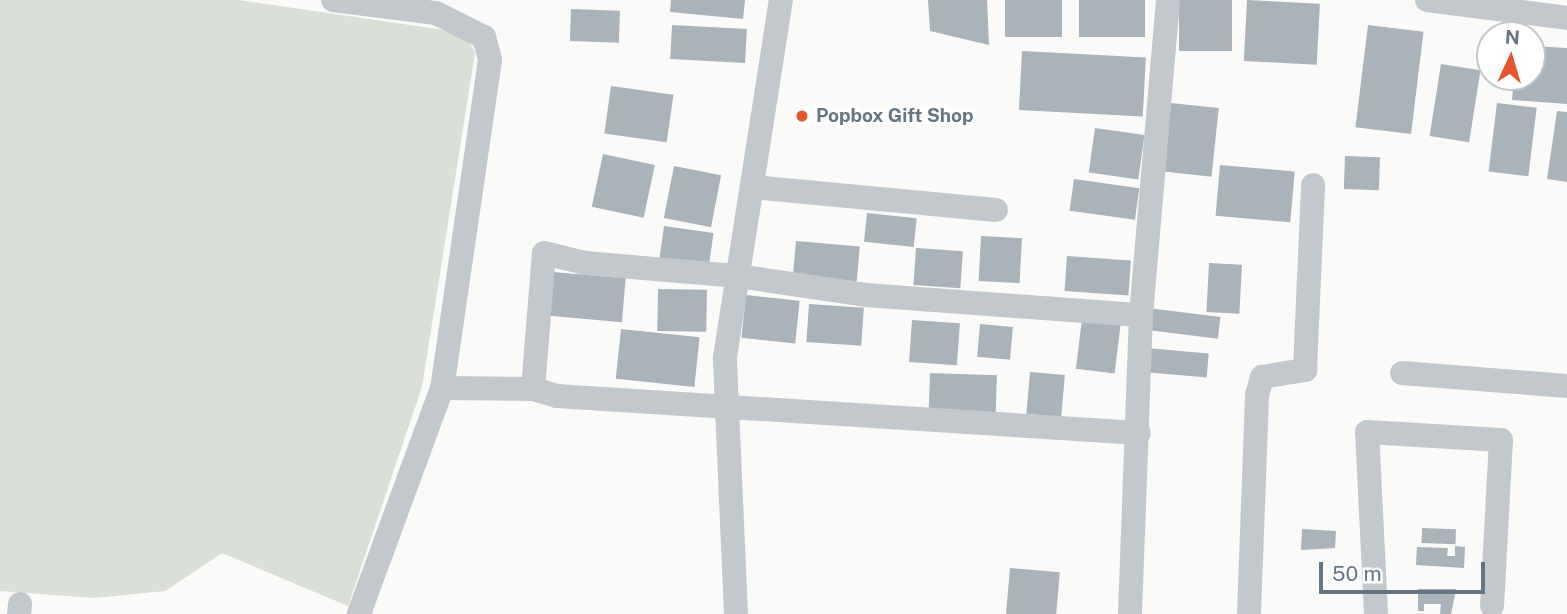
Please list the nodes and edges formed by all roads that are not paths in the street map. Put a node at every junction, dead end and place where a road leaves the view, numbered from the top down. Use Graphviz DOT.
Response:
graph roads {
  1 [pos="333,0"];
  2 [pos="781,0"];
  3 [pos="1168,0"];
  4 [pos="1427,0"];
  5 [pos="1567,18"];
  6 [pos="1313,185"];
  7 [pos="753,187"];
  8 [pos="996,210"];
  9 [pos="738,276"];
  10 [pos="1141,315"];
  11 [pos="1402,373"];
  12 [pos="1567,386"];
  13 [pos="442,388"];
  14 [pos="533,389"];
  15 [pos="728,407"];
  16 [pos="1139,433"];
  17 [pos="1492,606"];
  18 [pos="365,612"];
  19 [pos="736,614"];
  20 [pos="1129,614"];
  21 [pos="1249,614"];
  22 [pos="1376,614"];
  1 -- 13 [label="street"];
  2 -- 7 [label="street"];
  3 -- 10 [label="street"];
  4 -- 5 [label="street"];
  6 -- 21 [label="street"];
  7 -- 8 [label="street"];
  7 -- 9 [label="street"];
  9 -- 10 [label="street"];
  9 -- 14 [label="street"];
  9 -- 15 [label="street"];
  10 -- 16 [label="street"];
  11 -- 12 [label="street"];
  13 -- 14 [label="street"];
  13 -- 18 [label="street"];
  14 -- 15 [label="street"];
  15 -- 16 [label="street"];
  15 -- 19 [label="street"];
  16 -- 20 [label="street"];
  17 -- 22 [label="street"];
}
